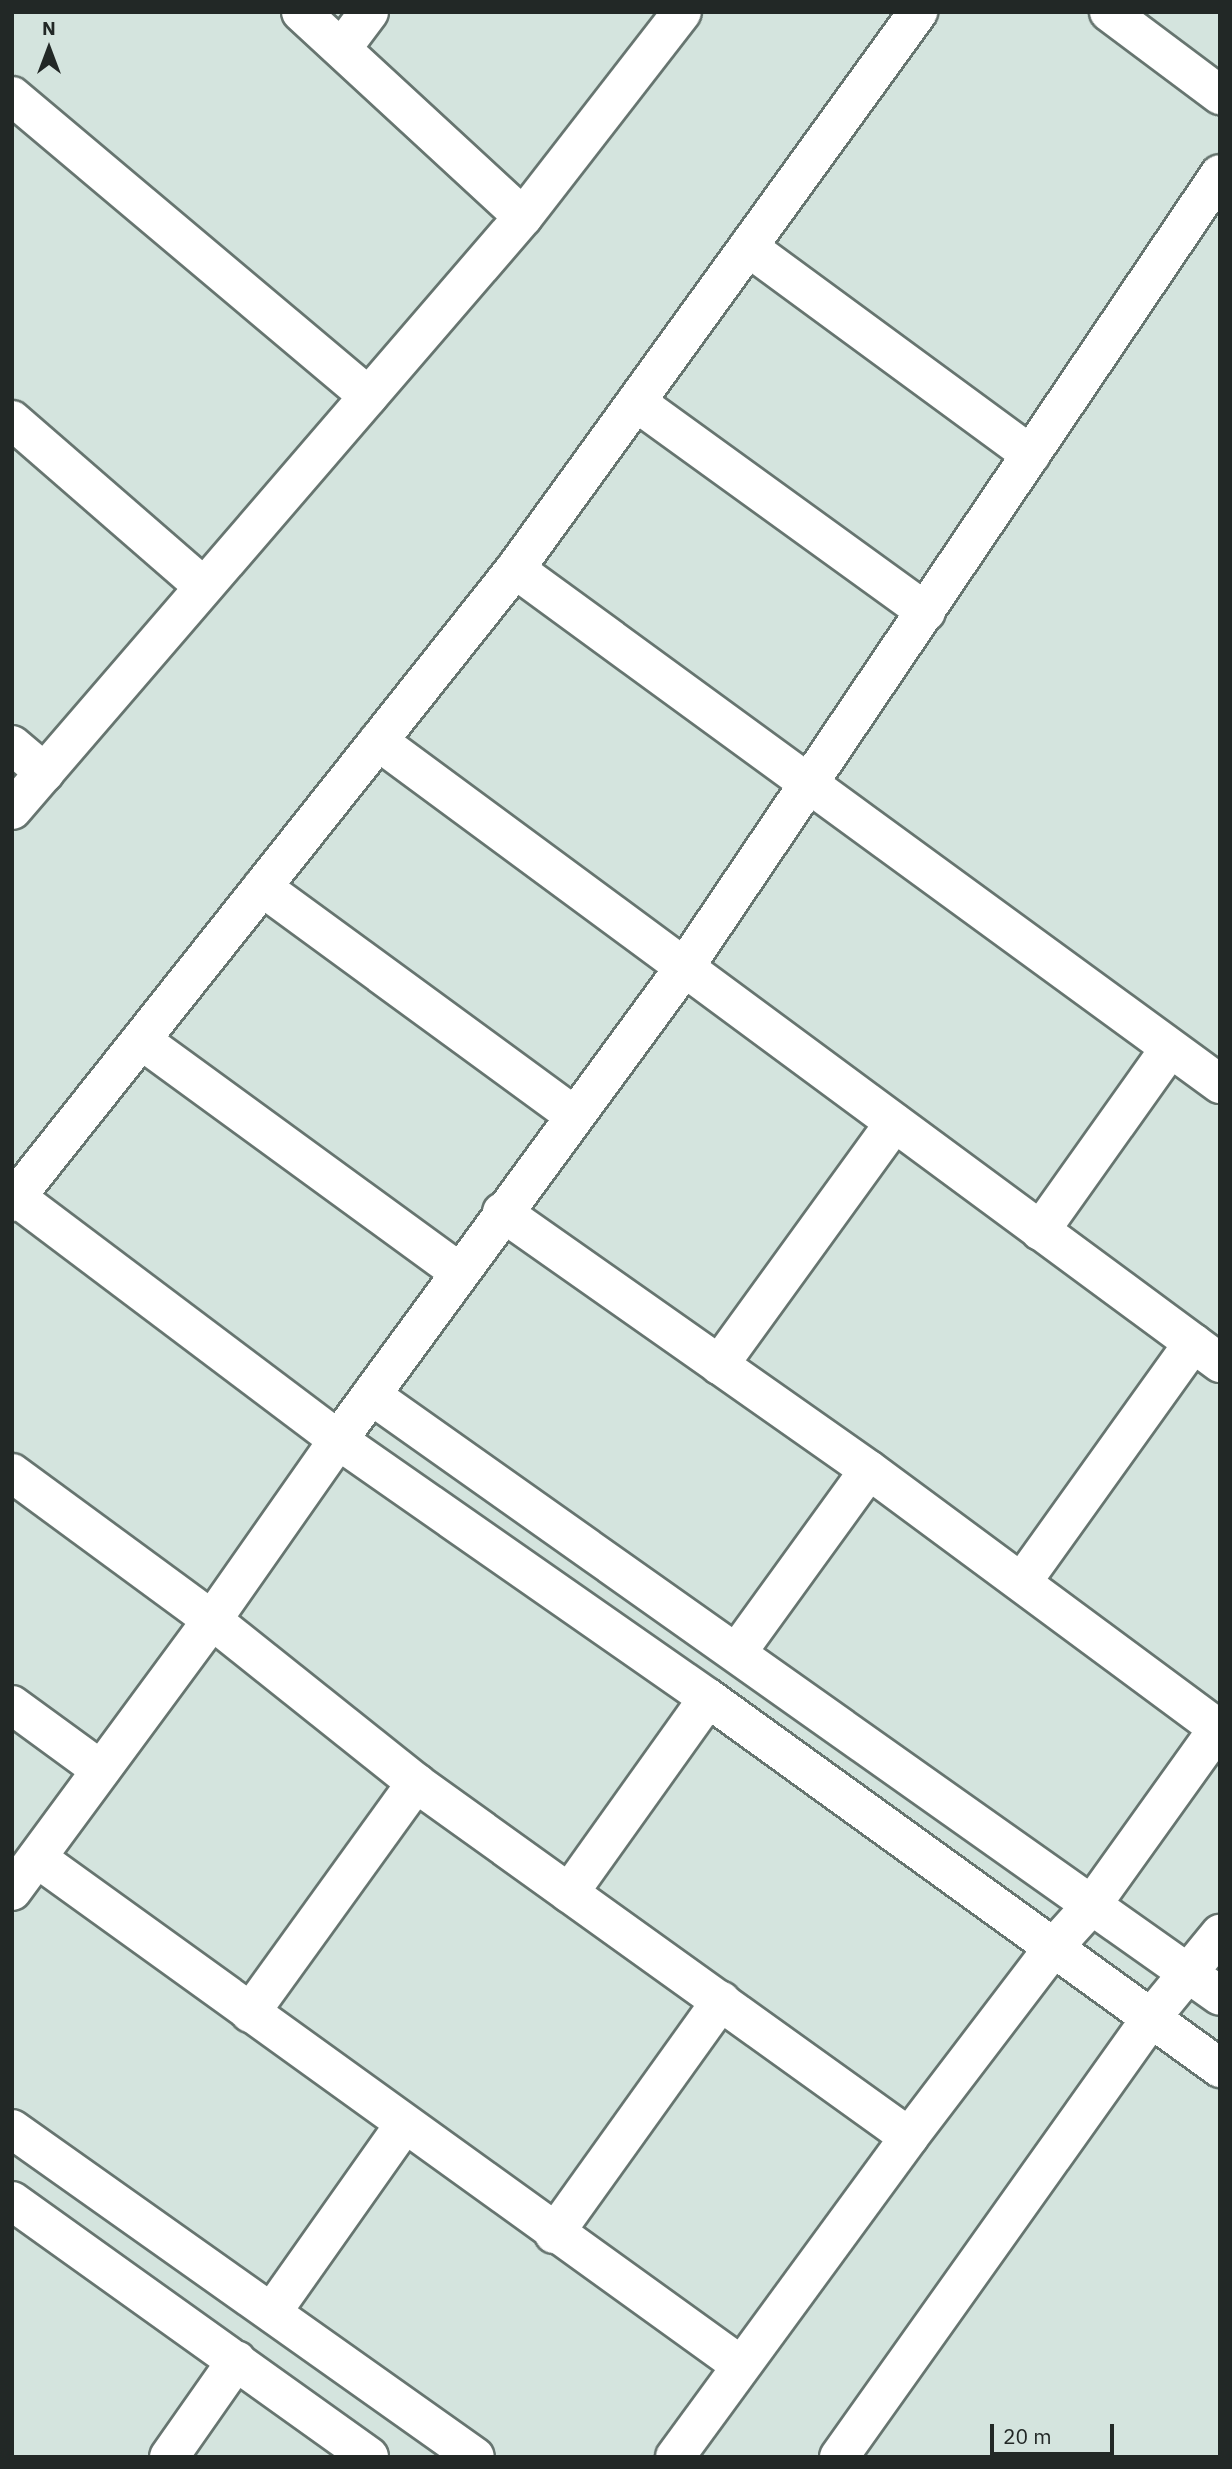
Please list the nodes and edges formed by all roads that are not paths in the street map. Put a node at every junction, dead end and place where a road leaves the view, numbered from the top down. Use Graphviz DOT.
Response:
graph roads {
  1 [pos="301,12"];
  2 [pos="369,12"];
  3 [pos="682,12"];
  4 [pos="918,12"];
  5 [pos="1109,12"];
  6 [pos="342,48"];
  7 [pos="1220,95"];
  8 [pos="12,96"];
  9 [pos="1220,174"];
  10 [pos="523,217"];
  11 [pos="748,247"];
  12 [pos="369,396"];
  13 [pos="636,402"];
  14 [pos="12,420"];
  15 [pos="1031,455"];
  16 [pos="514,569"];
  17 [pos="204,587"];
  18 [pos="926,612"];
  19 [pos="378,741"];
  20 [pos="12,745"];
  21 [pos="45,773"];
  22 [pos="809,786"];
  23 [pos="12,810"];
  24 [pos="262,887"];
  25 [pos="686,965"];
  26 [pos="141,1040"];
  27 [pos="1170,1048"];
  28 [pos="1220,1084"];
  29 [pos="574,1115"];
  30 [pos="894,1123"];
  31 [pos="14,1199"];
  32 [pos="502,1212"];
  33 [pos="1040,1231"];
  34 [pos="459,1272"];
  35 [pos="1207,1353"];
  36 [pos="719,1365"];
  37 [pos="370,1395"];
  38 [pos="338,1440"];
  39 [pos="869,1470"];
  40 [pos="12,1474"];
  41 [pos="1022,1582"];
  42 [pos="212,1620"];
  43 [pos="738,1651"];
  44 [pos="708,1698"];
  45 [pos="12,1705"];
  46 [pos="1219,1726"];
  47 [pos="101,1770"];
  48 [pos="416,1783"];
  49 [pos="37,1858"];
  50 [pos="12,1891"];
  51 [pos="569,1893"];
  52 [pos="1091,1906"];
  53 [pos="1220,1934"];
  54 [pos="1052,1949"];
  55 [pos="1205,1985"];
  56 [pos="721,2001"];
  57 [pos="250,2013"];
  58 [pos="1151,2018"];
  59 [pos="1220,2068"];
  60 [pos="404,2125"];
  61 [pos="12,2129"];
  62 [pos="909,2137"];
  63 [pos="12,2201"];
  64 [pos="554,2234"];
  65 [pos="272,2312"];
  66 [pos="237,2360"];
  67 [pos="739,2364"];
  68 [pos="169,2457"];
  69 [pos="369,2457"];
  70 [pos="475,2457"];
  71 [pos="675,2457"];
  72 [pos="839,2457"];
  1 -- 6 [label="street"];
  2 -- 6 [label="street"];
  3 -- 10 [label="street"];
  4 -- 11 [label="street"];
  5 -- 7 [label="street"];
  6 -- 10 [label="street"];
  8 -- 12 [label="street"];
  9 -- 15 [label="street"];
  10 -- 12 [label="street"];
  11 -- 13 [label="street"];
  11 -- 15 [label="street"];
  12 -- 17 [label="street"];
  13 -- 16 [label="street"];
  13 -- 18 [label="street"];
  14 -- 17 [label="street"];
  15 -- 18 [label="street"];
  16 -- 19 [label="street"];
  16 -- 22 [label="street"];
  17 -- 21 [label="street"];
  18 -- 22 [label="street"];
  19 -- 24 [label="street"];
  19 -- 25 [label="street"];
  20 -- 21 [label="street"];
  21 -- 23 [label="street"];
  22 -- 25 [label="street"];
  22 -- 27 [label="street"];
  24 -- 26 [label="street"];
  24 -- 29 [label="street"];
  25 -- 29 [label="street"];
  25 -- 30 [label="street"];
  26 -- 31 [label="street"];
  26 -- 34 [label="street"];
  27 -- 28 [label="street"];
  27 -- 33 [label="street"];
  29 -- 32 [label="street"];
  30 -- 33 [label="street"];
  30 -- 36 [label="street"];
  31 -- 38 [label="street"];
  32 -- 34 [label="street"];
  32 -- 36 [label="street"];
  33 -- 35 [label="street"];
  34 -- 37 [label="street"];
  35 -- 41 [label="street"];
  36 -- 39 [label="street"];
  37 -- 38 [label="street"];
  37 -- 43 [label="street"];
  38 -- 42 [label="street"];
  38 -- 44 [label="street"];
  39 -- 41 [label="street"];
  39 -- 43 [label="street"];
  40 -- 42 [label="street"];
  41 -- 46 [label="street"];
  42 -- 47 [label="street"];
  42 -- 48 [label="street"];
  43 -- 52 [label="street"];
  44 -- 51 [label="street"];
  44 -- 54 [label="street"];
  45 -- 47 [label="street"];
  46 -- 52 [label="street"];
  47 -- 49 [label="street"];
  48 -- 51 [label="street"];
  48 -- 57 [label="street"];
  49 -- 50 [label="street"];
  49 -- 57 [label="street"];
  51 -- 56 [label="street"];
  52 -- 54 [label="street"];
  52 -- 55 [label="street"];
  53 -- 55 [label="street"];
  54 -- 58 [label="street"];
  54 -- 62 [label="street"];
  55 -- 58 [label="street"];
  56 -- 62 [label="street"];
  56 -- 64 [label="street"];
  57 -- 60 [label="street"];
  58 -- 59 [label="street"];
  58 -- 72 [label="street"];
  60 -- 64 [label="street"];
  60 -- 65 [label="street"];
  61 -- 65 [label="street"];
  62 -- 67 [label="street"];
  63 -- 66 [label="street"];
  64 -- 67 [label="street"];
  65 -- 70 [label="street"];
  66 -- 68 [label="street"];
  66 -- 69 [label="street"];
  67 -- 71 [label="street"];
}
